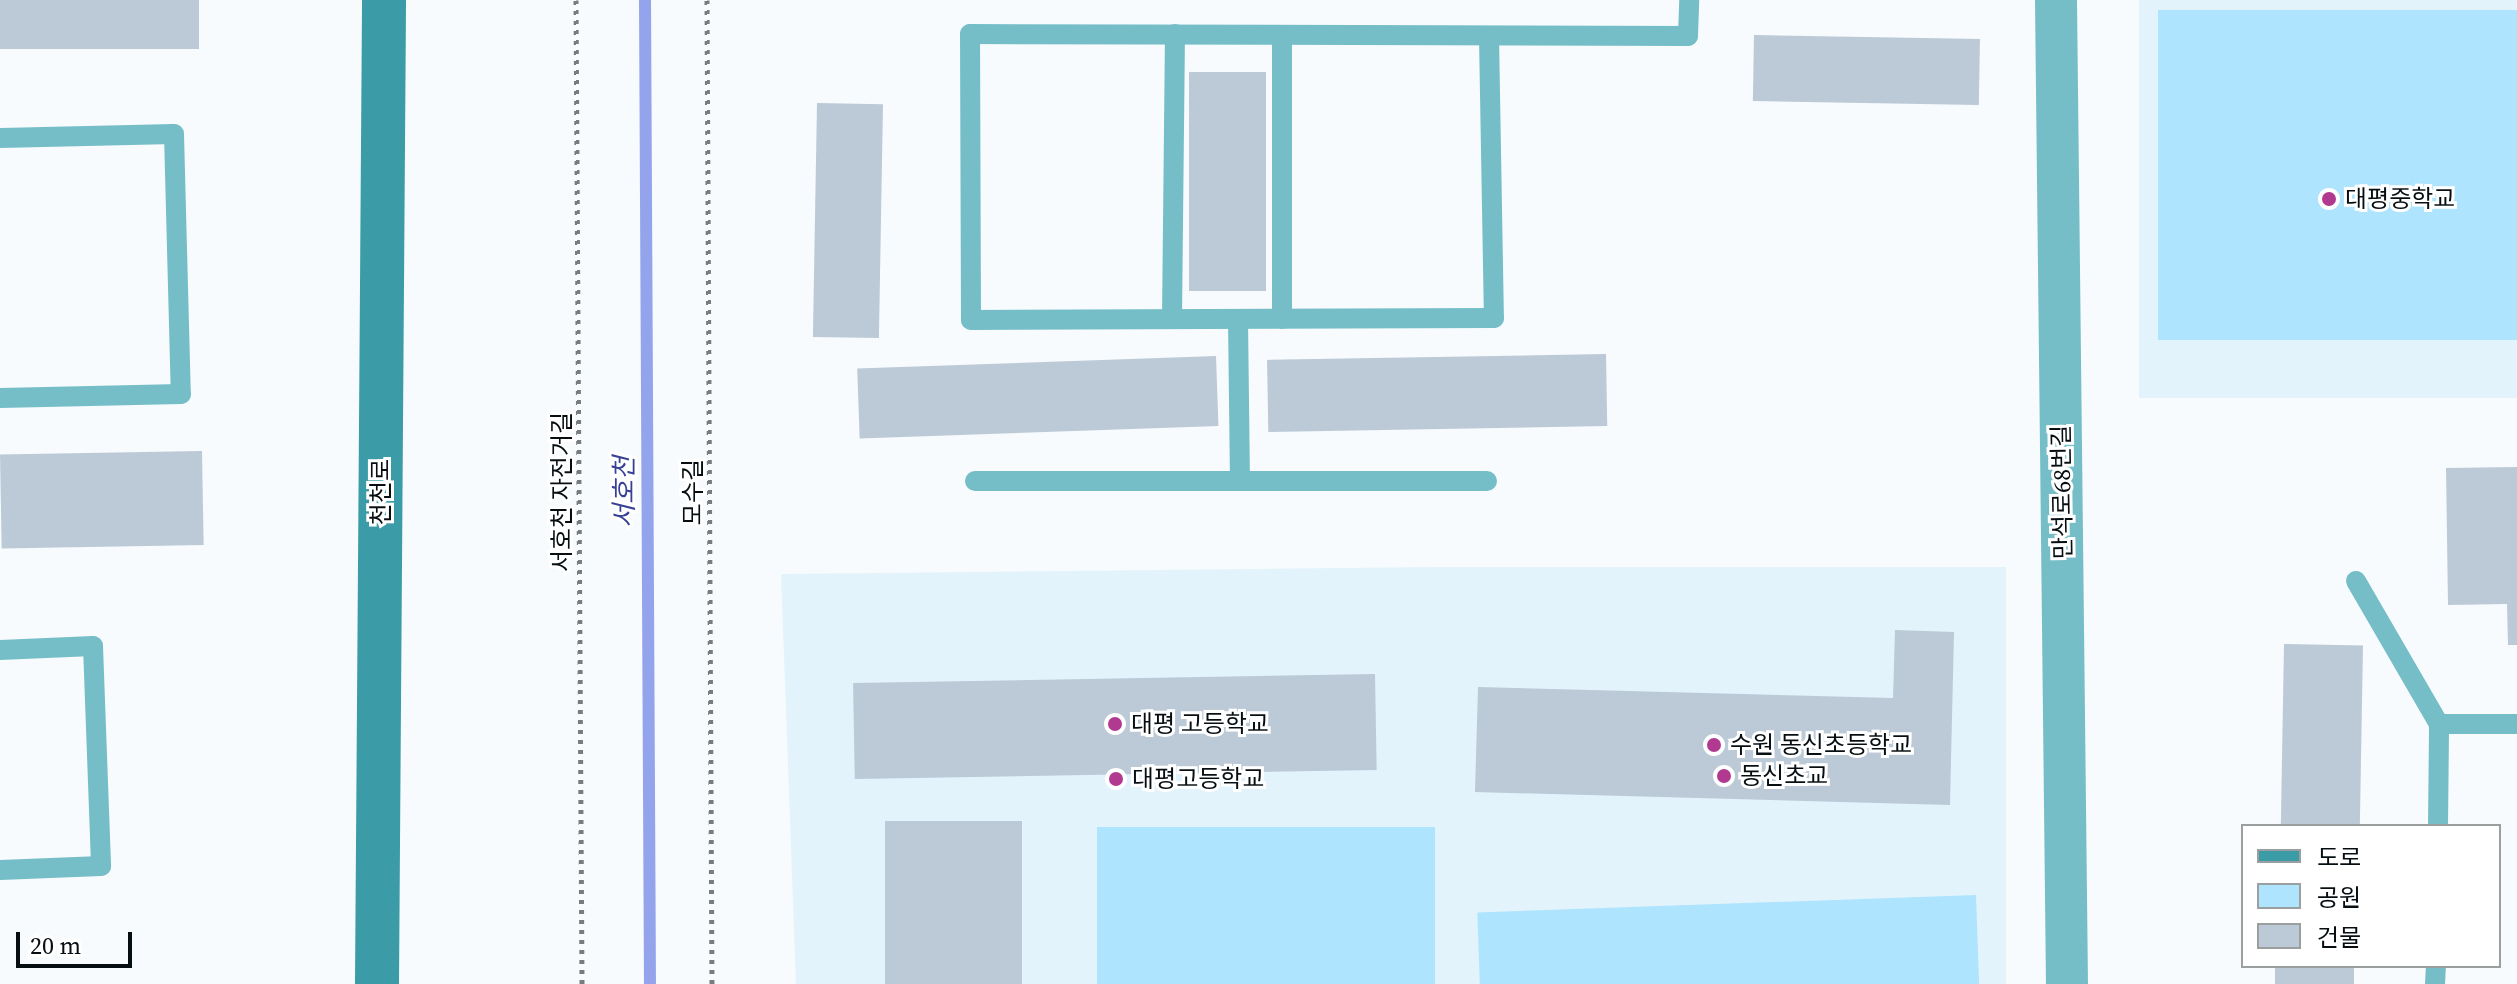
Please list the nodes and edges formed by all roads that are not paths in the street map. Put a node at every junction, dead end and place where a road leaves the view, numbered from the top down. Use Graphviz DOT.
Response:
graph roads {
  1 [pos="384,0"];
  2 [pos="1689,0"];
  3 [pos="2056,0"];
  4 [pos="1175,34"];
  5 [pos="1282,35"];
  6 [pos="1489,36"];
  7 [pos="0,138"];
  8 [pos="1172,319"];
  9 [pos="1238,319"];
  10 [pos="1282,319"];
  11 [pos="0,398"];
  12 [pos="975,481"];
  13 [pos="1240,481"];
  14 [pos="1487,481"];
  15 [pos="2356,581"];
  16 [pos="0,650"];
  17 [pos="2439,724"];
  18 [pos="2517,724"];
  19 [pos="2438,824"];
  20 [pos="0,870"];
  21 [pos="377,984"];
  22 [pos="2067,984"];
  1 -- 21 [label="street, 천천로"];
  2 -- 6 [label="lane"];
  3 -- 22 [label="street, 만석로68번길"];
  4 -- 5 [label="lane"];
  4 -- 8 [label="lane"];
  4 -- 8 [label="lane"];
  5 -- 6 [label="lane"];
  5 -- 10 [label="lane"];
  6 -- 10 [label="lane"];
  7 -- 11 [label="lane"];
  8 -- 9 [label="lane"];
  9 -- 10 [label="lane"];
  9 -- 13 [label="lane"];
  12 -- 13 [label="lane"];
  13 -- 14 [label="lane"];
  15 -- 17 [label="lane"];
  16 -- 20 [label="lane"];
  17 -- 18 [label="lane"];
  17 -- 19 [label="lane"];
}
